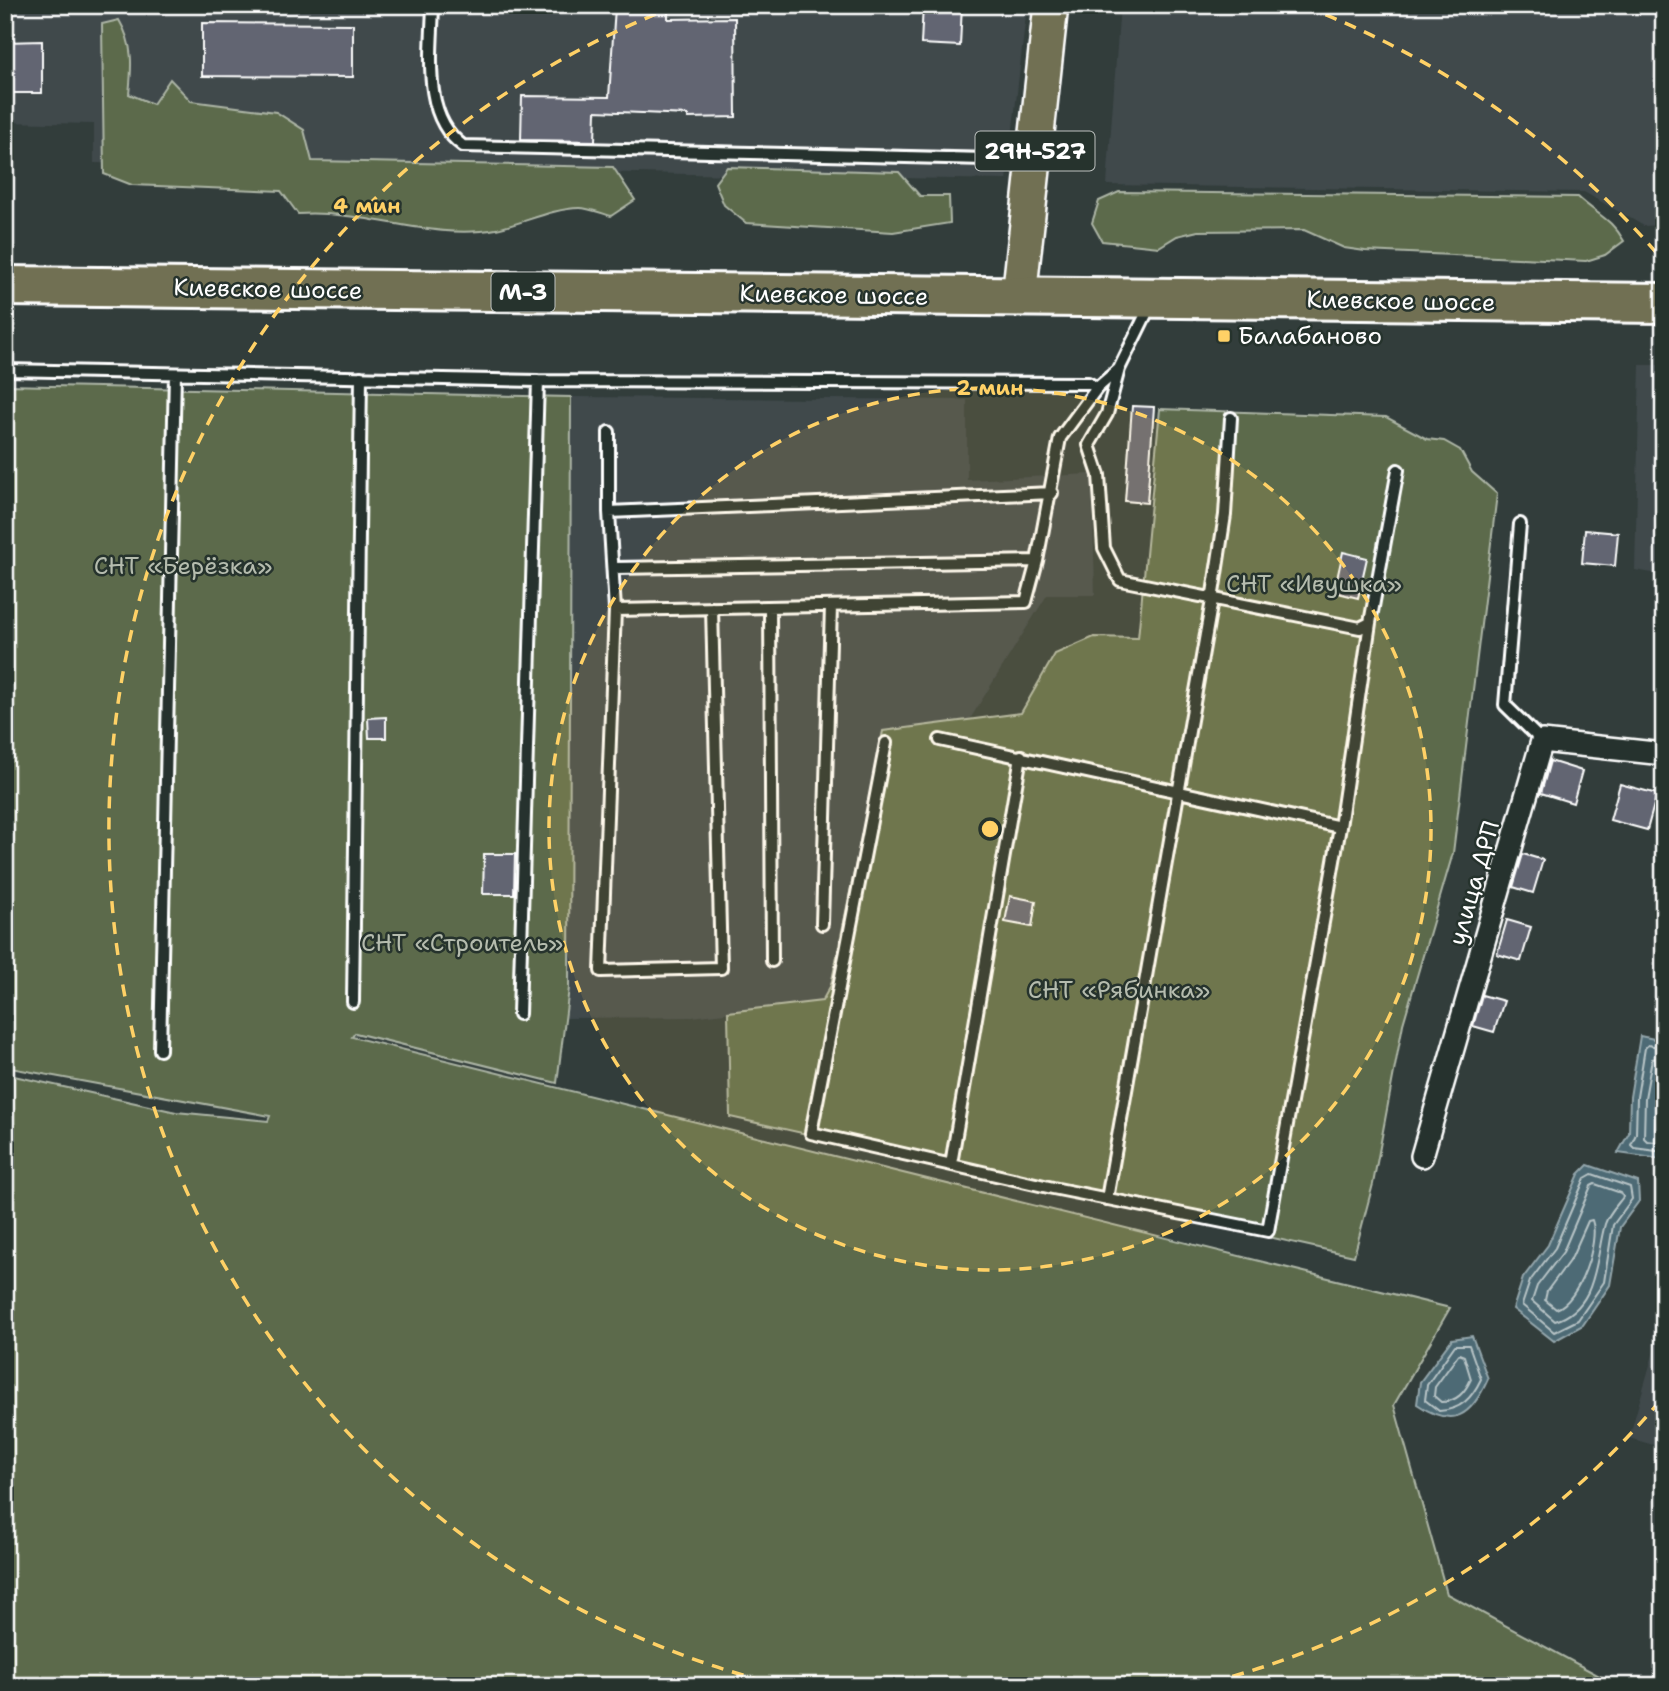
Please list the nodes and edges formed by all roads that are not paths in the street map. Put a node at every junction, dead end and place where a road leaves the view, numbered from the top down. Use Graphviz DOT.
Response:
graph roads {
  1 [pos="433,5"];
  2 [pos="1051,5"];
  3 [pos="1034,160"];
  4 [pos="5,286"];
  5 [pos="1019,297"];
  6 [pos="1153,298"];
  7 [pos="1664,303"];
  8 [pos="1119,369"];
  9 [pos="5,370"];
  10 [pos="175,374"];
  11 [pos="361,377"];
  12 [pos="538,381"];
  13 [pos="1097,388"];
  14 [pos="1231,418"];
  15 [pos="609,432"];
  16 [pos="1398,470"];
  17 [pos="1052,492"];
  18 [pos="609,512"];
  19 [pos="1520,524"];
  20 [pos="1037,561"];
  21 [pos="614,568"];
  22 [pos="1212,600"];
  23 [pos="831,606"];
  24 [pos="770,607"];
  25 [pos="712,608"];
  26 [pos="615,610"];
  27 [pos="1370,623"];
  28 [pos="940,740"];
  29 [pos="1542,741"];
  30 [pos="886,743"];
  31 [pos="1664,754"];
  32 [pos="1021,756"];
  33 [pos="1180,790"];
  34 [pos="1340,827"];
  35 [pos="822,923"];
  36 [pos="772,961"];
  37 [pos="353,1002"];
  38 [pos="519,1014"];
  39 [pos="160,1050"];
  40 [pos="1422,1156"];
  41 [pos="951,1164"];
  42 [pos="1107,1199"];
  1 -- 3 [label="lane"];
  2 -- 3 [label="main road, 29Н-527"];
  3 -- 5 [label="main road, 29Н-527"];
  4 -- 5 [label="highway, Киевское шоссе / М-3"];
  5 -- 6 [label="highway, Киевское шоссе / М-3"];
  6 -- 7 [label="highway, Киевское шоссе / М-3"];
  6 -- 8 [label="lane"];
  8 -- 13 [label="lane"];
  8 -- 22 [label="lane"];
  9 -- 10 [label="lane"];
  10 -- 11 [label="lane"];
  10 -- 39 [label="lane"];
  11 -- 12 [label="lane"];
  11 -- 37 [label="lane"];
  12 -- 13 [label="lane"];
  12 -- 38 [label="lane"];
  13 -- 17 [label="lane"];
  14 -- 22 [label="lane"];
  15 -- 18 [label="lane"];
  16 -- 27 [label="lane"];
  17 -- 18 [label="lane"];
  17 -- 20 [label="lane"];
  18 -- 21 [label="lane"];
  19 -- 29 [label="lane"];
  20 -- 21 [label="lane"];
  20 -- 23 [label="lane"];
  21 -- 26 [label="lane"];
  22 -- 27 [label="lane"];
  22 -- 33 [label="lane"];
  23 -- 24 [label="lane"];
  23 -- 35 [label="lane"];
  24 -- 25 [label="lane"];
  24 -- 36 [label="lane"];
  25 -- 26 [label="lane"];
  25 -- 26 [label="lane"];
  27 -- 34 [label="lane"];
  28 -- 32 [label="lane"];
  29 -- 31 [label="street"];
  29 -- 40 [label="street, улица ДРП"];
  30 -- 41 [label="lane"];
  32 -- 33 [label="lane"];
  32 -- 41 [label="lane"];
  33 -- 34 [label="lane"];
  33 -- 42 [label="lane"];
  34 -- 42 [label="lane"];
  41 -- 42 [label="lane"];
}
